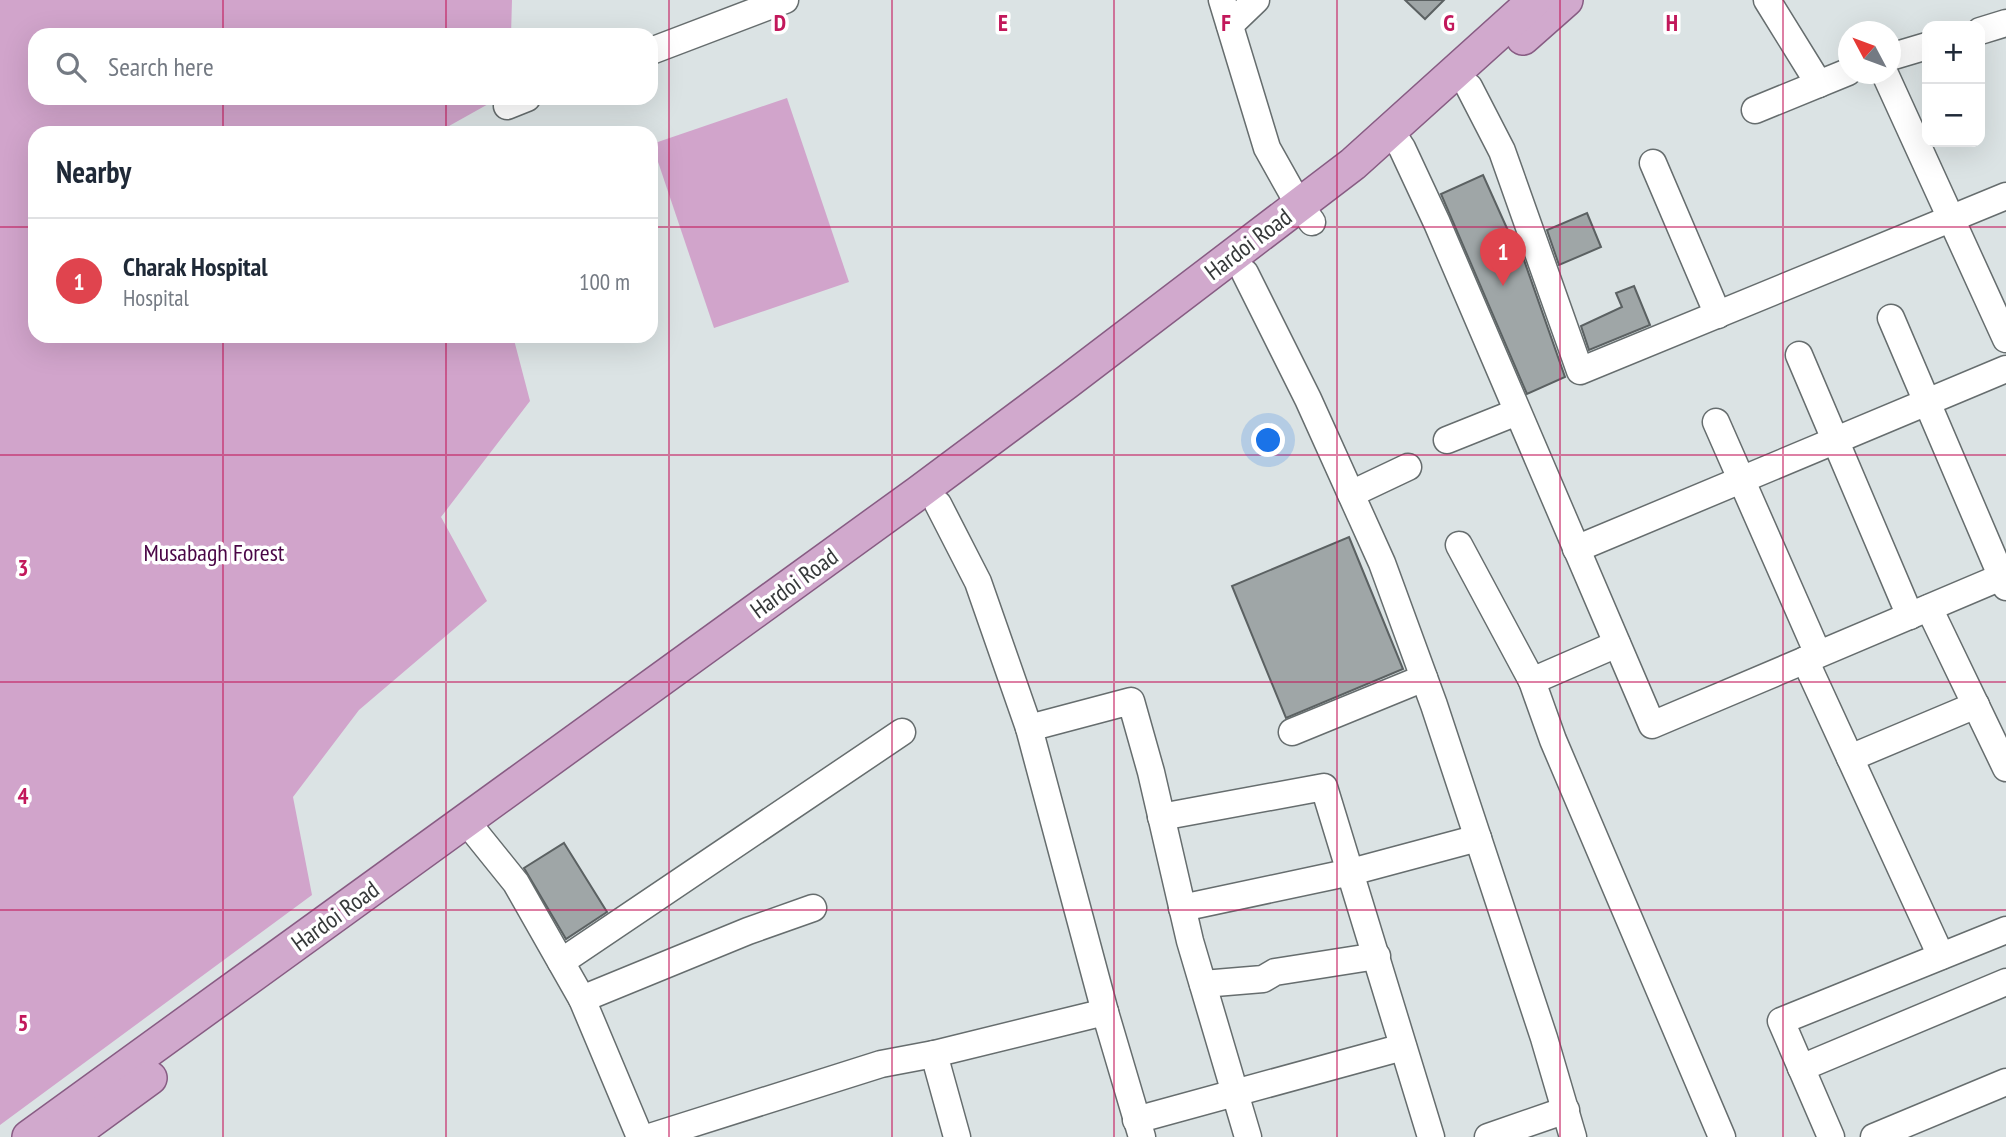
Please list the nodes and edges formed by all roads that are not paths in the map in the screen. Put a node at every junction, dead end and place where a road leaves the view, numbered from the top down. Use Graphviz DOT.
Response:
graph roads {
  1 [pos="1256,0"];
  2 [pos="1535,0"];
  3 [pos="1566,0"];
  4 [pos="1767,0"];
  5 [pos="768,3"];
  6 [pos="1226,12"];
  7 [pos="2006,23"];
  8 [pos="1985,29"];
  9 [pos="658,48"];
  10 [pos="1922,48"];
  11 [pos="1901,54"];
  12 [pos="1838,76"];
  13 [pos="1819,84"];
  14 [pos="1890,84"];
  15 [pos="1469,87"];
  16 [pos="1755,110"];
  17 [pos="1396,139"];
  18 [pos="1653,163"];
  19 [pos="2006,196"];
  20 [pos="1306,213"];
  21 [pos="1951,220"];
  22 [pos="1245,273"];
  23 [pos="1718,315"];
  24 [pos="1891,318"];
  25 [pos="2006,340"];
  26 [pos="1799,355"];
  27 [pos="2006,369"];
  28 [pos="1927,402"];
  29 [pos="1517,412"];
  30 [pos="1716,422"];
  31 [pos="1447,439"];
  32 [pos="1835,440"];
  33 [pos="1408,467"];
  34 [pos="966,471"];
  35 [pos="1741,480"];
  36 [pos="1351,494"];
  37 [pos="938,505"];
  38 [pos="1459,545"];
  39 [pos="1576,550"];
  40 [pos="2005,580"];
  41 [pos="1919,612"];
  42 [pos="1617,644"];
  43 [pos="1812,657"];
  44 [pos="1424,678"];
  45 [pos="1532,681"];
  46 [pos="1976,705"];
  47 [pos="1029,728"];
  48 [pos="902,732"];
  49 [pos="1292,733"];
  50 [pos="1850,758"];
  51 [pos="2006,768"];
  52 [pos="1161,817"];
  53 [pos="473,829"];
  54 [pos="1478,838"];
  55 [pos="1351,872"];
  56 [pos="813,908"];
  57 [pos="1182,908"];
  58 [pos="2006,930"];
  59 [pos="1377,956"];
  60 [pos="1941,956"];
  61 [pos="561,962"];
  62 [pos="2006,982"];
  63 [pos="1203,984"];
  64 [pos="582,999"];
  65 [pos="1105,1012"];
  66 [pos="204,1024"];
  67 [pos="1403,1047"];
  68 [pos="934,1054"];
  69 [pos="1801,1068"];
  70 [pos="2006,1082"];
  71 [pos="1235,1092"];
  72 [pos="1566,1110"];
  73 [pos="1139,1129"];
  74 [pos="29,1137"];
  75 [pos="69,1137"];
  76 [pos="640,1137"];
  77 [pos="650,1137"];
  78 [pos="957,1137"];
  79 [pos="1248,1137"];
  80 [pos="1431,1137"];
  81 [pos="1488,1137"];
  82 [pos="1573,1137"];
  83 [pos="1722,1137"];
  84 [pos="1831,1137"];
  85 [pos="1874,1137"];
  1 -- 6 [label="street"];
  2 -- 17 [label="main road, Hardoi Road"];
  3 -- 15 [label="main road, Hardoi Road"];
  4 -- 13 [label="street"];
  5 -- 9 [label="street"];
  6 -- 20 [label="street"];
  7 -- 8 [label="street"];
  10 -- 11 [label="street"];
  12 -- 13 [label="street"];
  13 -- 16 [label="street"];
  14 -- 21 [label="street"];
  15 -- 17 [label="main road, Hardoi Road"];
  15 -- 23 [label="street"];
  17 -- 20 [label="main road, Hardoi Road"];
  17 -- 29 [label="street"];
  18 -- 23 [label="street"];
  19 -- 21 [label="street"];
  20 -- 22 [label="main road, Hardoi Road"];
  20 -- 34 [label="main road, Hardoi Road"];
  21 -- 23 [label="street"];
  21 -- 25 [label="street"];
  22 -- 34 [label="main road, Hardoi Road"];
  22 -- 36 [label="street"];
  24 -- 28 [label="street"];
  26 -- 32 [label="street"];
  27 -- 28 [label="street"];
  28 -- 32 [label="street"];
  28 -- 40 [label="street"];
  29 -- 31 [label="street"];
  29 -- 39 [label="street"];
  30 -- 35 [label="street"];
  32 -- 35 [label="street"];
  32 -- 41 [label="street"];
  33 -- 36 [label="street"];
  34 -- 37 [label="main road, Hardoi Road"];
  34 -- 53 [label="main road, Hardoi Road"];
  35 -- 39 [label="street"];
  35 -- 43 [label="street"];
  36 -- 44 [label="street"];
  37 -- 47 [label="street"];
  37 -- 53 [label="main road, Hardoi Road"];
  38 -- 45 [label="street"];
  39 -- 42 [label="street"];
  40 -- 41 [label="street"];
  41 -- 43 [label="street"];
  41 -- 46 [label="street"];
  42 -- 43 [label="street"];
  42 -- 45 [label="street"];
  43 -- 50 [label="street"];
  44 -- 49 [label="street"];
  44 -- 54 [label="street"];
  45 -- 83 [label="street"];
  46 -- 50 [label="street"];
  46 -- 51 [label="street"];
  47 -- 52 [label="street"];
  47 -- 65 [label="street"];
  48 -- 61 [label="street"];
  50 -- 60 [label="street"];
  52 -- 55 [label="street"];
  52 -- 57 [label="street"];
  53 -- 61 [label="street"];
  53 -- 66 [label="main road, Hardoi Road"];
  54 -- 55 [label="street"];
  54 -- 72 [label="street"];
  55 -- 57 [label="street"];
  55 -- 59 [label="street"];
  56 -- 64 [label="street"];
  57 -- 63 [label="street"];
  58 -- 60 [label="street"];
  59 -- 63 [label="street"];
  59 -- 67 [label="street"];
  60 -- 69 [label="street"];
  61 -- 64 [label="street"];
  62 -- 69 [label="street"];
  63 -- 71 [label="street"];
  64 -- 76 [label="street"];
  65 -- 68 [label="street"];
  65 -- 73 [label="street"];
  66 -- 74 [label="main road, Hardoi Road"];
  66 -- 75 [label="main road, Hardoi Road"];
  67 -- 71 [label="street"];
  67 -- 80 [label="street"];
  68 -- 77 [label="street"];
  68 -- 78 [label="street"];
  69 -- 84 [label="street"];
  70 -- 85 [label="street"];
  71 -- 73 [label="street"];
  71 -- 79 [label="street"];
  72 -- 81 [label="street"];
  72 -- 82 [label="street"];
}
